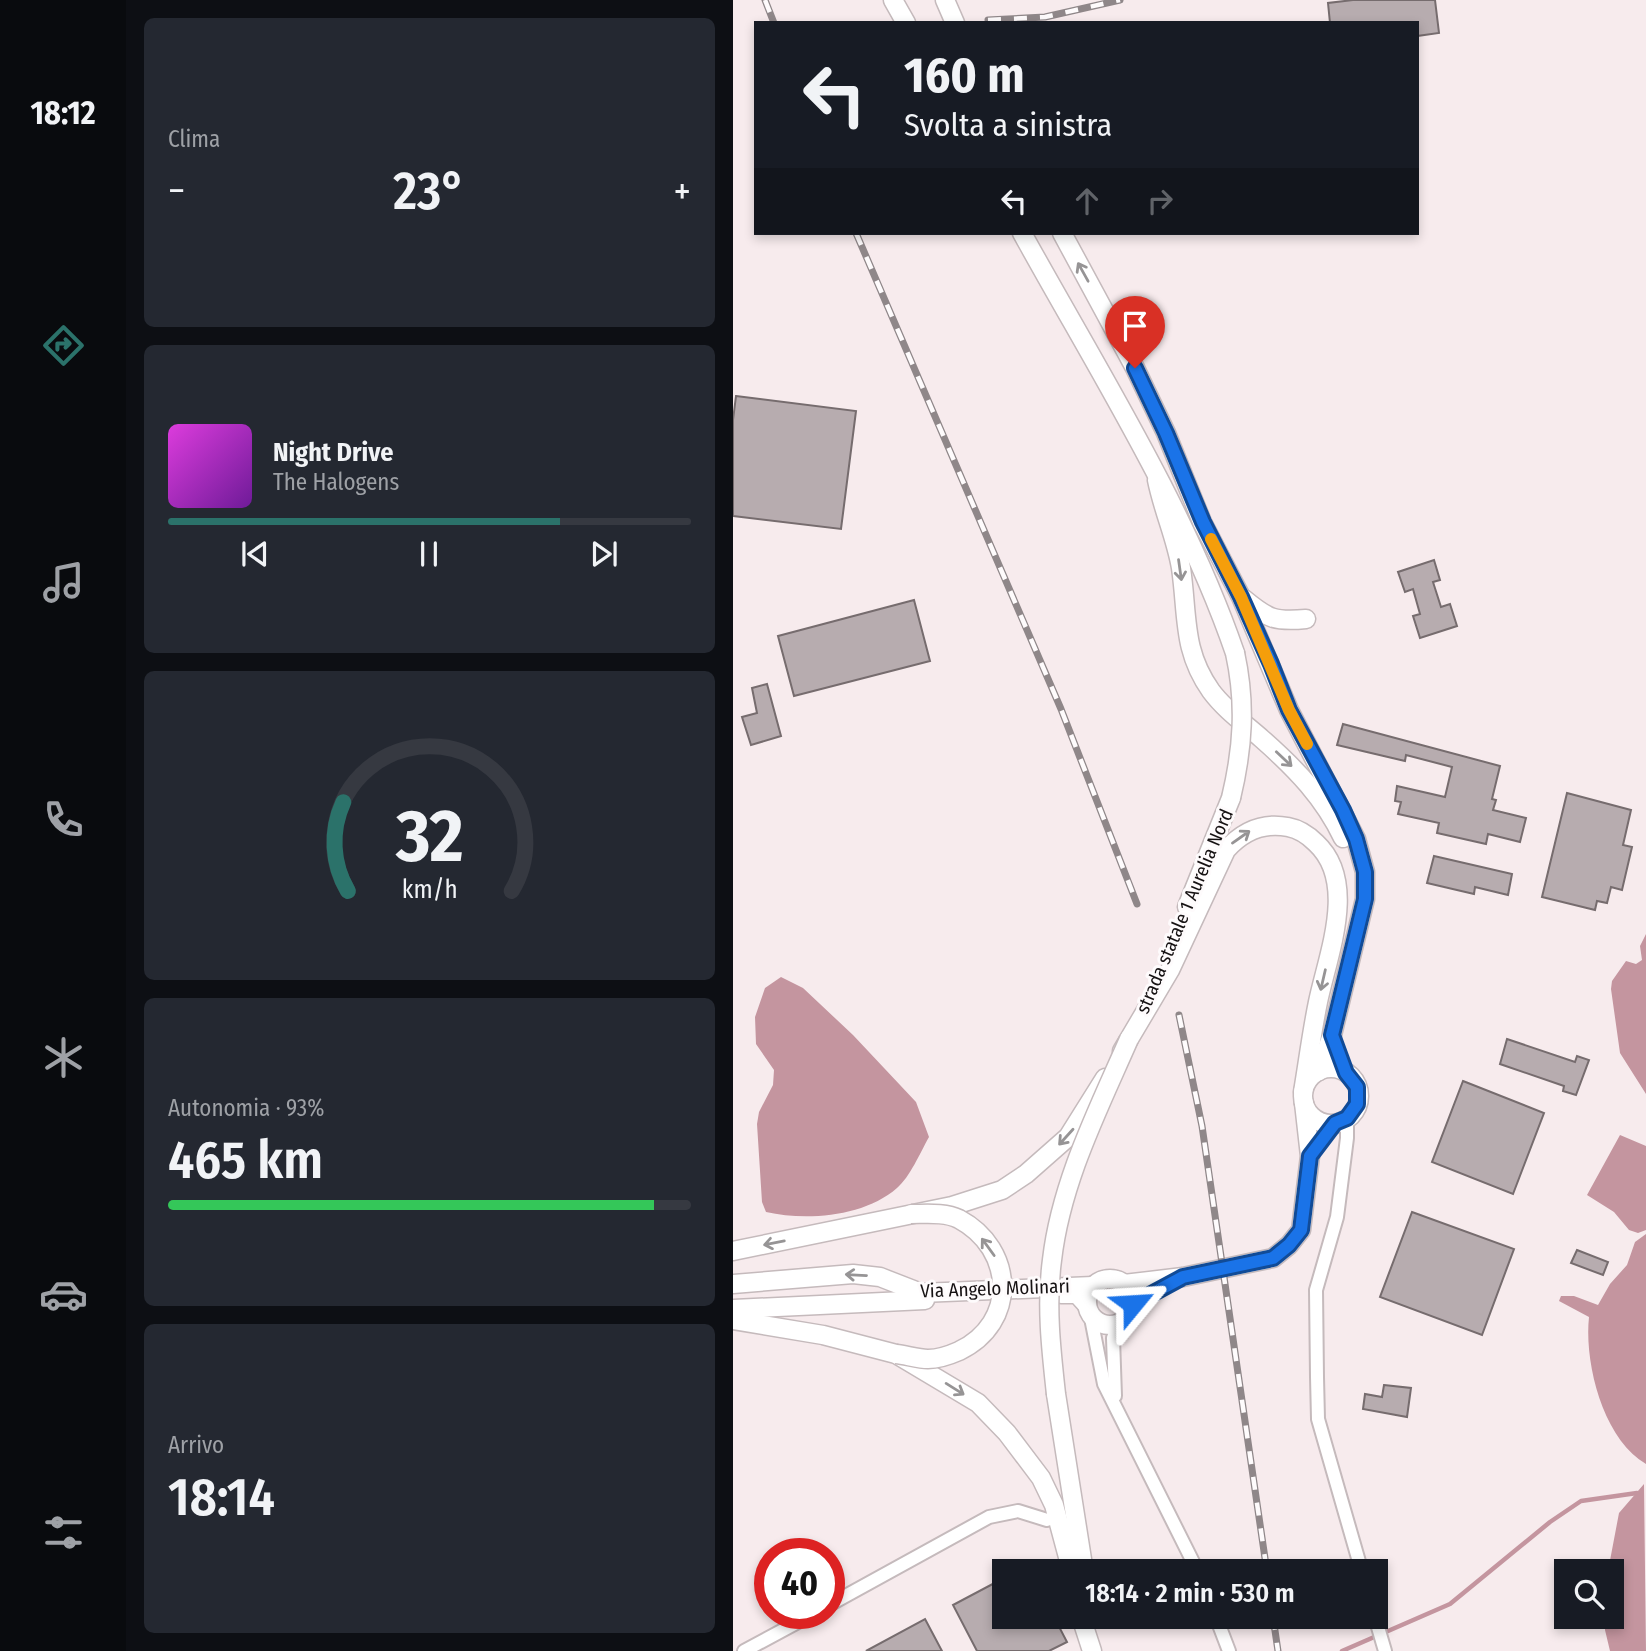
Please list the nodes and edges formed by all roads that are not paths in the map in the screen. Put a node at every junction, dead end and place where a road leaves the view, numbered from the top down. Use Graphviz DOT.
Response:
graph roads {
  1 [pos="893,0"];
  2 [pos="945,0"];
  3 [pos="905,21"];
  4 [pos="954,21"];
  5 [pos="1023,235"];
  6 [pos="1063,235"];
  7 [pos="1157,480"];
  8 [pos="1241,597"];
  9 [pos="1306,619"];
  10 [pos="1360,926"];
  11 [pos="1133,1031"];
  12 [pos="1332,1035"];
  13 [pos="1319,1071"];
  14 [pos="1346,1073"];
  15 [pos="1303,1097"];
  16 [pos="1341,1121"];
  17 [pos="1310,1156"];
  18 [pos="911,1214"];
  19 [pos="733,1251"];
  20 [pos="1183,1277"];
  21 [pos="733,1284"];
  22 [pos="1124,1284"];
  23 [pos="1093,1286"];
  24 [pos="1133,1304"];
  25 [pos="733,1309"];
  26 [pos="1088,1309"];
  27 [pos="733,1320"];
  28 [pos="1120,1322"];
  29 [pos="896,1354"];
  30 [pos="1120,1413"];
  31 [pos="1047,1520"];
  32 [pos="1069,1559"];
  33 [pos="1082,1559"];
  34 [pos="1192,1559"];
  35 [pos="1358,1559"];
  36 [pos="845,1596"];
  37 [pos="785,1629"];
  38 [pos="1086,1629"];
  39 [pos="1092,1629"];
  40 [pos="1221,1629"];
  41 [pos="1379,1629"];
  42 [pos="1384,1647"];
  43 [pos="745,1651"];
  44 [pos="1094,1651"];
  45 [pos="1229,1651"];
  1 -- 3 [label="main road"];
  2 -- 4 [label="main road"];
  5 -- 7 [label="main road"];
  8 -- 6 [label="main road, one-way"];
  7 -- 10 [label="main road, one-way"];
  7 -- 11 [label="main road, strada statale 1 Aurelia Nord, bridge"];
  8 -- 9 [label="main road"];
  8 -- 10 [label="main road"];
  10 -- 12 [label="main road"];
  11 -- 15 [label="main road, one-way"];
  11 -- 18 [label="main road, one-way, bridge"];
  11 -- 33 [label="main road, bridge"];
  12 -- 13 [label="main road"];
  12 -- 14 [label="main road"];
  13 -- 14 [label="main road"];
  13 -- 15 [label="main road"];
  14 -- 16 [label="main road"];
  15 -- 16 [label="main road"];
  15 -- 17 [label="main road"];
  16 -- 17 [label="main road"];
  16 -- 35 [label="street"];
  17 -- 20 [label="main road"];
  18 -- 19 [label="main road, one-way"];
  29 -- 18 [label="main road, one-way, bridge"];
  20 -- 22 [label="main road"];
  20 -- 24 [label="main road"];
  23 -- 21 [label="main road, Via Angelo Molinari, one-way"];
  22 -- 23 [label="main road"];
  22 -- 24 [label="main road"];
  23 -- 26 [label="main road"];
  24 -- 28 [label="main road"];
  25 -- 26 [label="main road, Via Angelo Molinari"];
  26 -- 28 [label="main road"];
  26 -- 30 [label="street"];
  27 -- 29 [label="main road"];
  28 -- 30 [label="street"];
  29 -- 32 [label="main road, one-way"];
  30 -- 34 [label="street"];
  31 -- 36 [label="street"];
  37 -- 43 [label="street"];
  38 -- 44 [label="main road"];
  39 -- 44 [label="main road"];
  40 -- 45 [label="street"];
  41 -- 42 [label="street"];
}
